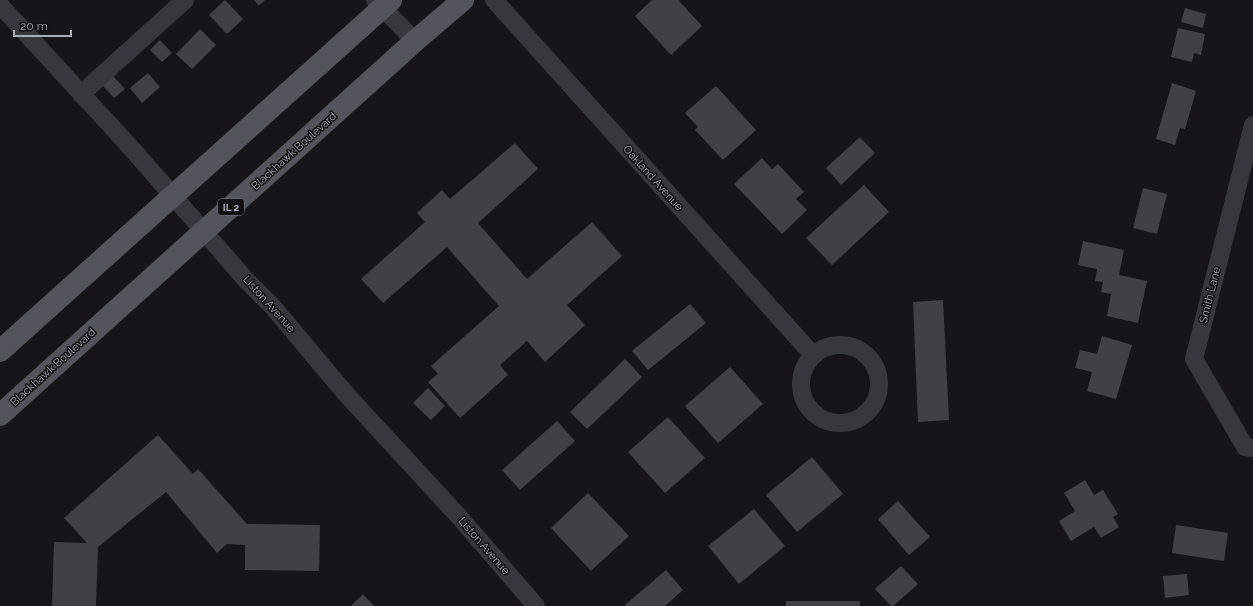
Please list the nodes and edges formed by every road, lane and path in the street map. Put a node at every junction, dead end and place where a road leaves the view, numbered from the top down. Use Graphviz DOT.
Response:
graph roads {
  1 [pos="185,0"];
  2 [pos="463,0"];
  3 [pos="494,0"];
  4 [pos="383,3"];
  5 [pos="0,5"];
  6 [pos="415,41"];
  7 [pos="81,94"];
  8 [pos="1253,125"];
  9 [pos="173,195"];
  10 [pos="204,232"];
  11 [pos="0,351"];
  12 [pos="813,355"];
  13 [pos="0,415"];
  14 [pos="1253,448"];
  15 [pos="536,606"];
  1 -- 7 [label="street"];
  2 -- 6 [label="main road, Blackhawk Boulevard / IL 2"];
  3 -- 12 [label="street, Oakland Avenue"];
  4 -- 6 [label="street"];
  4 -- 9 [label="main road"];
  5 -- 7 [label="street, Liston Avenue"];
  6 -- 10 [label="main road, Blackhawk Boulevard / IL 2"];
  7 -- 9 [label="street, Liston Avenue"];
  8 -- 14 [label="street, Smith Lane"];
  9 -- 10 [label="street, Liston Avenue"];
  9 -- 11 [label="main road"];
  10 -- 13 [label="main road, Blackhawk Boulevard / IL 2"];
  10 -- 15 [label="street, Liston Avenue"];
  12 -- 12 [label="street"];
}
